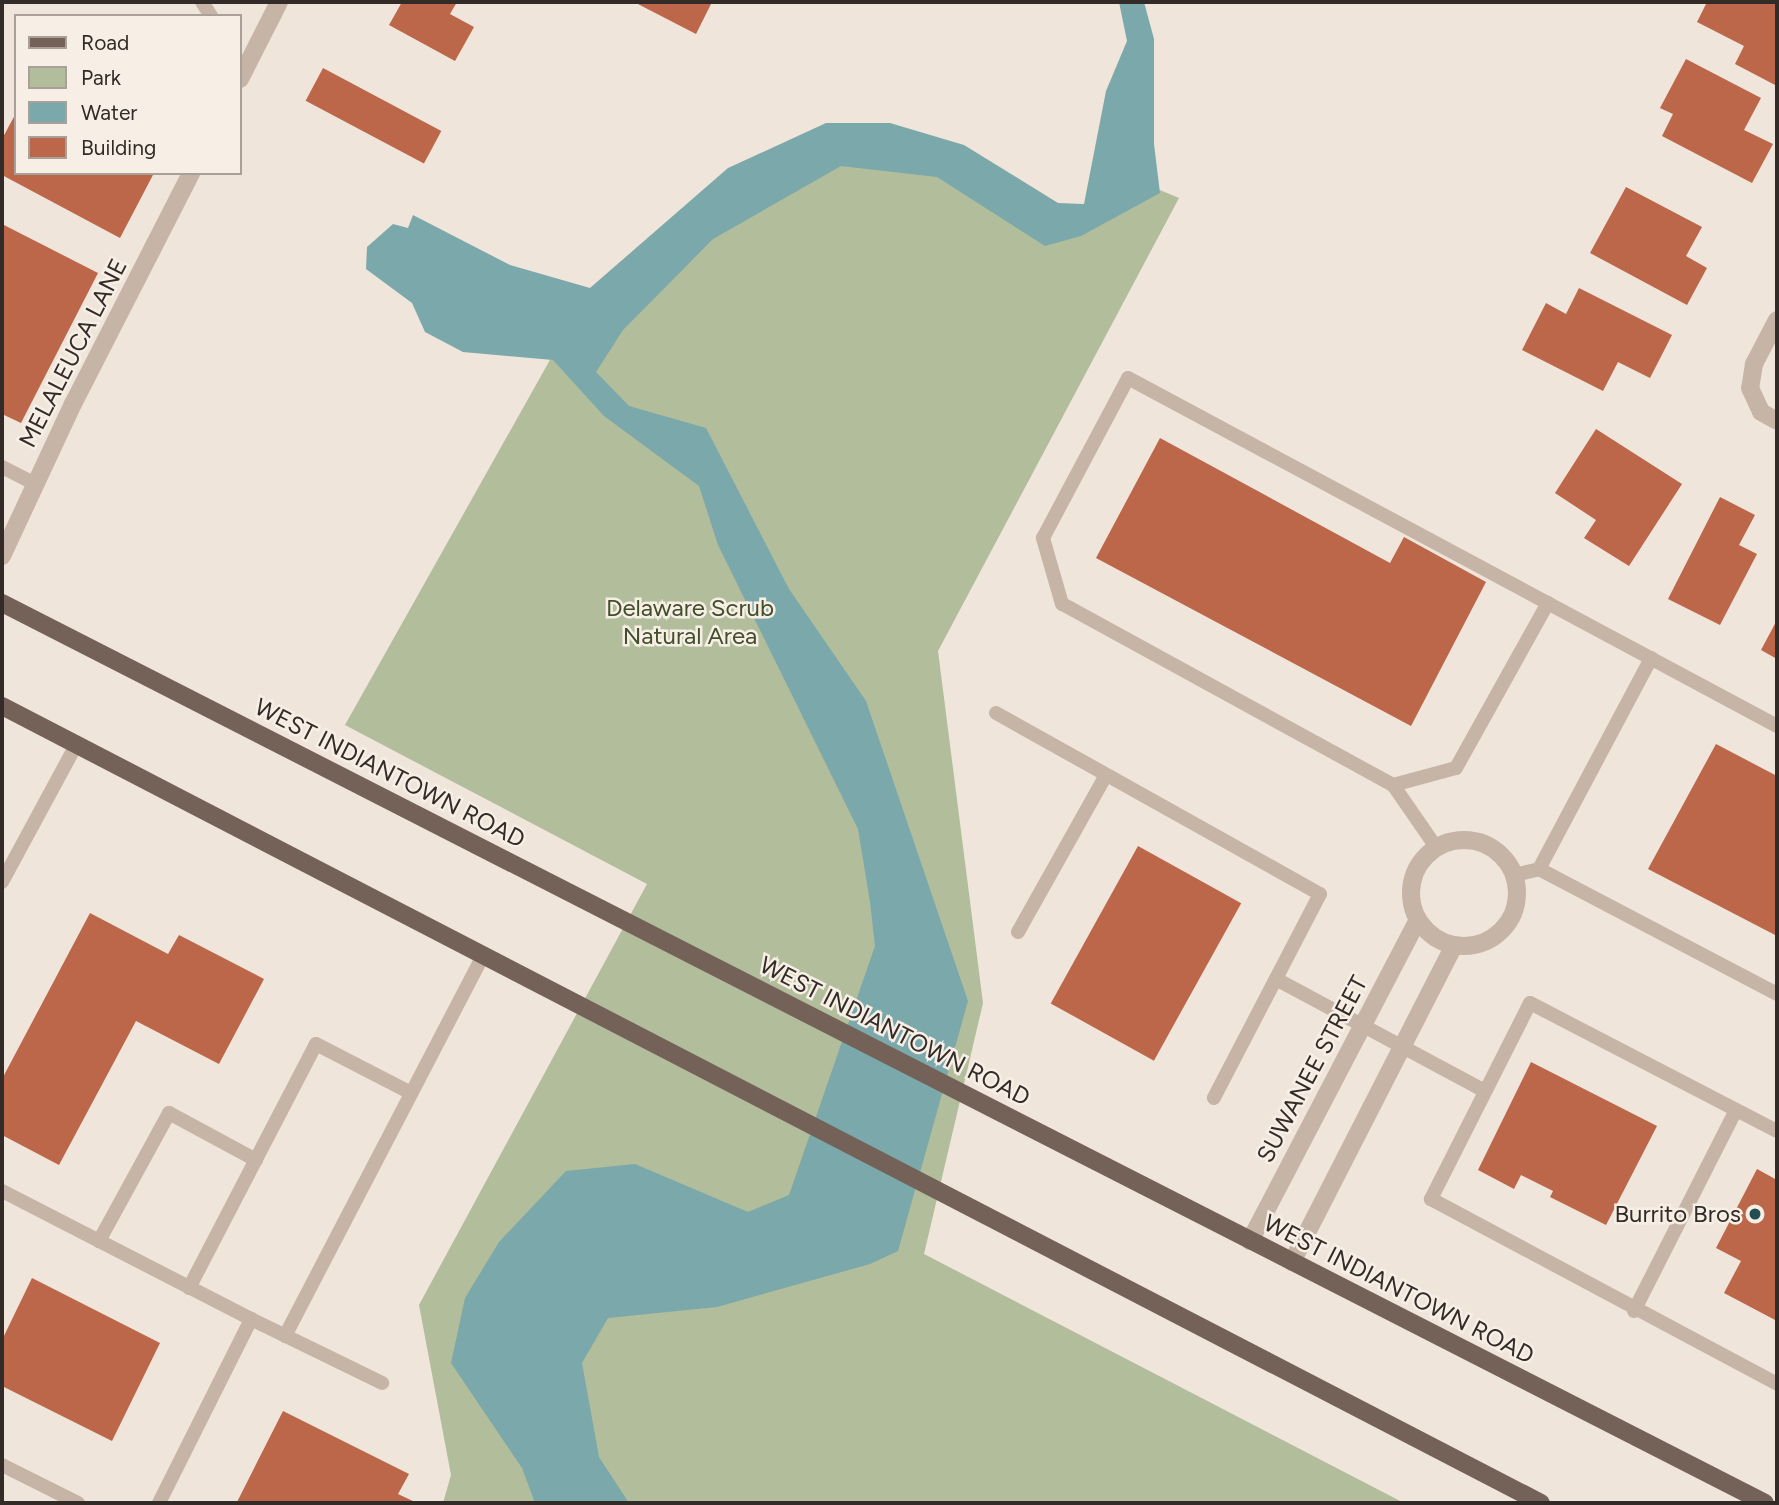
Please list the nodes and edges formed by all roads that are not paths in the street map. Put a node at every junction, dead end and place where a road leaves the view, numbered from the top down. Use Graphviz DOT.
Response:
graph roads {
  1 [pos="279,2"];
  2 [pos="242,75"];
  3 [pos="190,175"];
  4 [pos="1777,320"];
  5 [pos="1777,421"];
  6 [pos="2,467"];
  7 [pos="35,484"];
  8 [pos="2,556"];
  9 [pos="2,603"];
  10 [pos="1548,603"];
  11 [pos="1651,658"];
  12 [pos="2,706"];
  13 [pos="996,713"];
  14 [pos="1777,726"];
  15 [pos="76,745"];
  16 [pos="1106,775"];
  17 [pos="1393,785"];
  18 [pos="1436,847"];
  19 [pos="1539,869"];
  20 [pos="1514,875"];
  21 [pos="2,882"];
  22 [pos="1418,920"];
  23 [pos="1018,932"];
  24 [pos="1454,945"];
  25 [pos="483,955"];
  26 [pos="1276,979"];
  27 [pos="1777,994"];
  28 [pos="1362,1025"];
  29 [pos="1402,1046"];
  30 [pos="1486,1091"];
  31 [pos="411,1093"];
  32 [pos="1214,1098"];
  33 [pos="1736,1110"];
  34 [pos="1777,1131"];
  35 [pos="256,1160"];
  36 [pos="3,1195"];
  37 [pos="100,1241"];
  38 [pos="1250,1241"];
  39 [pos="1292,1262"];
  40 [pos="189,1287"];
  41 [pos="1634,1311"];
  42 [pos="251,1319"];
  43 [pos="285,1336"];
  44 [pos="382,1383"];
  45 [pos="1777,1384"];
  46 [pos="2,1465"];
  47 [pos="78,1503"];
  48 [pos="159,1503"];
  49 [pos="1541,1503"];
  50 [pos="1765,1503"];
  1 -- 2 [label="street"];
  3 -- 7 [label="street, MELALEUCA LANE"];
  4 -- 5 [label="street"];
  6 -- 7 [label="lane"];
  7 -- 8 [label="street, MELALEUCA LANE"];
  9 -- 38 [label="main road, WEST INDIANTOWN ROAD"];
  10 -- 11 [label="lane"];
  10 -- 17 [label="lane"];
  10 -- 17 [label="lane"];
  11 -- 14 [label="lane"];
  11 -- 19 [label="lane"];
  12 -- 15 [label="main road"];
  13 -- 16 [label="lane"];
  15 -- 21 [label="lane"];
  15 -- 25 [label="main road"];
  16 -- 23 [label="lane"];
  16 -- 26 [label="lane"];
  17 -- 18 [label="lane"];
  18 -- 20 [label="street"];
  18 -- 22 [label="street"];
  19 -- 20 [label="lane"];
  19 -- 27 [label="lane"];
  20 -- 24 [label="street"];
  22 -- 24 [label="street"];
  22 -- 28 [label="street, SUWANEE STREET"];
  24 -- 29 [label="street"];
  25 -- 31 [label="lane"];
  25 -- 49 [label="main road"];
  26 -- 28 [label="lane"];
  26 -- 32 [label="lane"];
  28 -- 29 [label="lane"];
  28 -- 38 [label="street, SUWANEE STREET"];
  29 -- 30 [label="lane"];
  29 -- 39 [label="street"];
  30 -- 33 [label="lane"];
  30 -- 41 [label="lane"];
  31 -- 35 [label="lane"];
  31 -- 43 [label="lane"];
  33 -- 34 [label="lane"];
  33 -- 41 [label="lane"];
  35 -- 37 [label="lane"];
  35 -- 40 [label="lane"];
  36 -- 37 [label="lane"];
  37 -- 40 [label="lane"];
  38 -- 39 [label="main road, WEST INDIANTOWN ROAD"];
  39 -- 50 [label="main road, WEST INDIANTOWN ROAD"];
  40 -- 42 [label="lane"];
  41 -- 45 [label="lane"];
  42 -- 43 [label="lane"];
  42 -- 48 [label="lane"];
  43 -- 44 [label="lane"];
  46 -- 47 [label="lane"];
}
